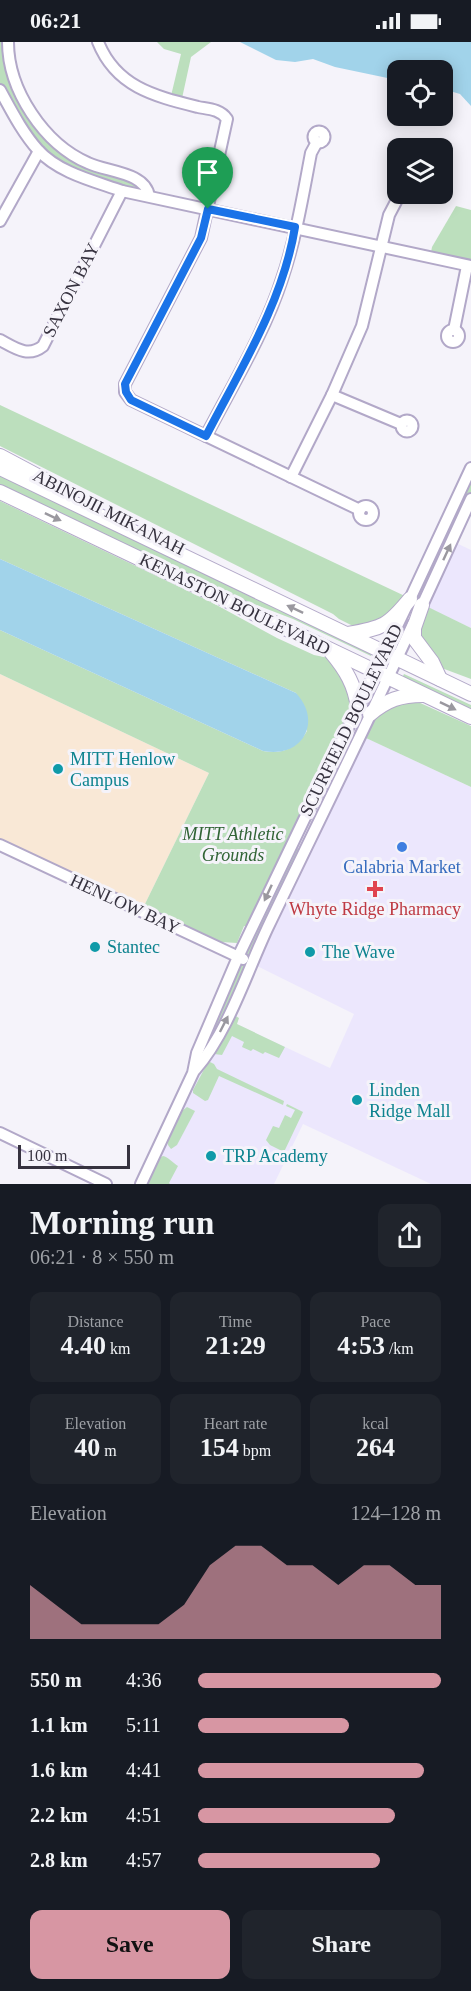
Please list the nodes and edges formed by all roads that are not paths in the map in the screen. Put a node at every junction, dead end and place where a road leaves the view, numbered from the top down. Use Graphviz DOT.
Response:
graph roads {
  1 [pos="8,42"];
  2 [pos="98,42"];
  3 [pos="0,90"];
  4 [pos="317,142"];
  5 [pos="39,151"];
  6 [pos="122,191"];
  7 [pos="149,196"];
  8 [pos="395,204"];
  9 [pos="208,209"];
  10 [pos="0,221"];
  11 [pos="295,227"];
  12 [pos="381,246"];
  13 [pos="470,267"];
  14 [pos="454,330"];
  15 [pos="0,339"];
  16 [pos="332,395"];
  17 [pos="401,424"];
  18 [pos="206,436"];
  19 [pos="0,456"];
  20 [pos="0,468"];
  21 [pos="471,468"];
  22 [pos="291,477"];
  23 [pos="0,492"];
  24 [pos="471,499"];
  25 [pos="360,510"];
  26 [pos="215,570"];
  27 [pos="416,602"];
  28 [pos="348,634"];
  29 [pos="330,650"];
  30 [pos="384,652"];
  31 [pos="397,659"];
  32 [pos="375,671"];
  33 [pos="388,677"];
  34 [pos="440,679"];
  35 [pos="471,694"];
  36 [pos="425,695"];
  37 [pos="364,711"];
  38 [pos="471,717"];
  39 [pos="0,845"];
  40 [pos="238,957"];
  41 [pos="251,963"];
  42 [pos="193,1073"];
  43 [pos="0,1133"];
  44 [pos="106,1184"];
  45 [pos="141,1184"];
  1 -- 7 [label="street"];
  2 -- 9 [label="street"];
  3 -- 5 [label="street"];
  4 -- 11 [label="street"];
  5 -- 6 [label="street"];
  5 -- 10 [label="street"];
  6 -- 7 [label="street"];
  6 -- 15 [label="street, SAXON BAY"];
  7 -- 9 [label="street"];
  8 -- 12 [label="street"];
  9 -- 11 [label="street"];
  9 -- 18 [label="street"];
  11 -- 12 [label="street"];
  11 -- 18 [label="street"];
  12 -- 13 [label="street"];
  12 -- 16 [label="street"];
  13 -- 14 [label="street"];
  16 -- 17 [label="street"];
  16 -- 22 [label="street"];
  18 -- 22 [label="street"];
  19 -- 26 [label="main road, ABINOJII MIKANAH"];
  20 -- 26 [label="main road"];
  21 -- 27 [label="street, SCURFIELD BOULEVARD"];
  22 -- 25 [label="street"];
  23 -- 29 [label="main road, KENASTON BOULEVARD, one-way"];
  27 -- 24 [label="street, SCURFIELD BOULEVARD, one-way"];
  28 -- 26 [label="main road, KENASTON BOULEVARD, one-way"];
  27 -- 28 [label="main road"];
  27 -- 30 [label="street, SCURFIELD BOULEVARD"];
  27 -- 31 [label="street, SCURFIELD BOULEVARD"];
  27 -- 34 [label="main road"];
  28 -- 30 [label="main road, KENASTON BOULEVARD"];
  29 -- 32 [label="main road, KENASTON BOULEVARD"];
  29 -- 37 [label="main road"];
  30 -- 31 [label="main road, KENASTON BOULEVARD"];
  30 -- 32 [label="street, SCURFIELD BOULEVARD"];
  31 -- 33 [label="street, SCURFIELD BOULEVARD"];
  31 -- 34 [label="main road, KENASTON BOULEVARD"];
  32 -- 33 [label="main road, KENASTON BOULEVARD"];
  32 -- 37 [label="street, SCURFIELD BOULEVARD"];
  33 -- 36 [label="main road, KENASTON BOULEVARD"];
  33 -- 37 [label="street, SCURFIELD BOULEVARD"];
  34 -- 35 [label="main road, KENASTON BOULEVARD"];
  36 -- 37 [label="main road"];
  36 -- 38 [label="main road, KENASTON BOULEVARD, one-way"];
  37 -- 40 [label="street, SCURFIELD BOULEVARD, one-way"];
  37 -- 41 [label="street, SCURFIELD BOULEVARD"];
  39 -- 40 [label="street, HENLOW BAY"];
  40 -- 41 [label="street, HENLOW BAY"];
  40 -- 42 [label="street, SCURFIELD BOULEVARD"];
  42 -- 41 [label="street, SCURFIELD BOULEVARD, one-way"];
  42 -- 45 [label="street, SCURFIELD BOULEVARD"];
  43 -- 44 [label="street"];
}
